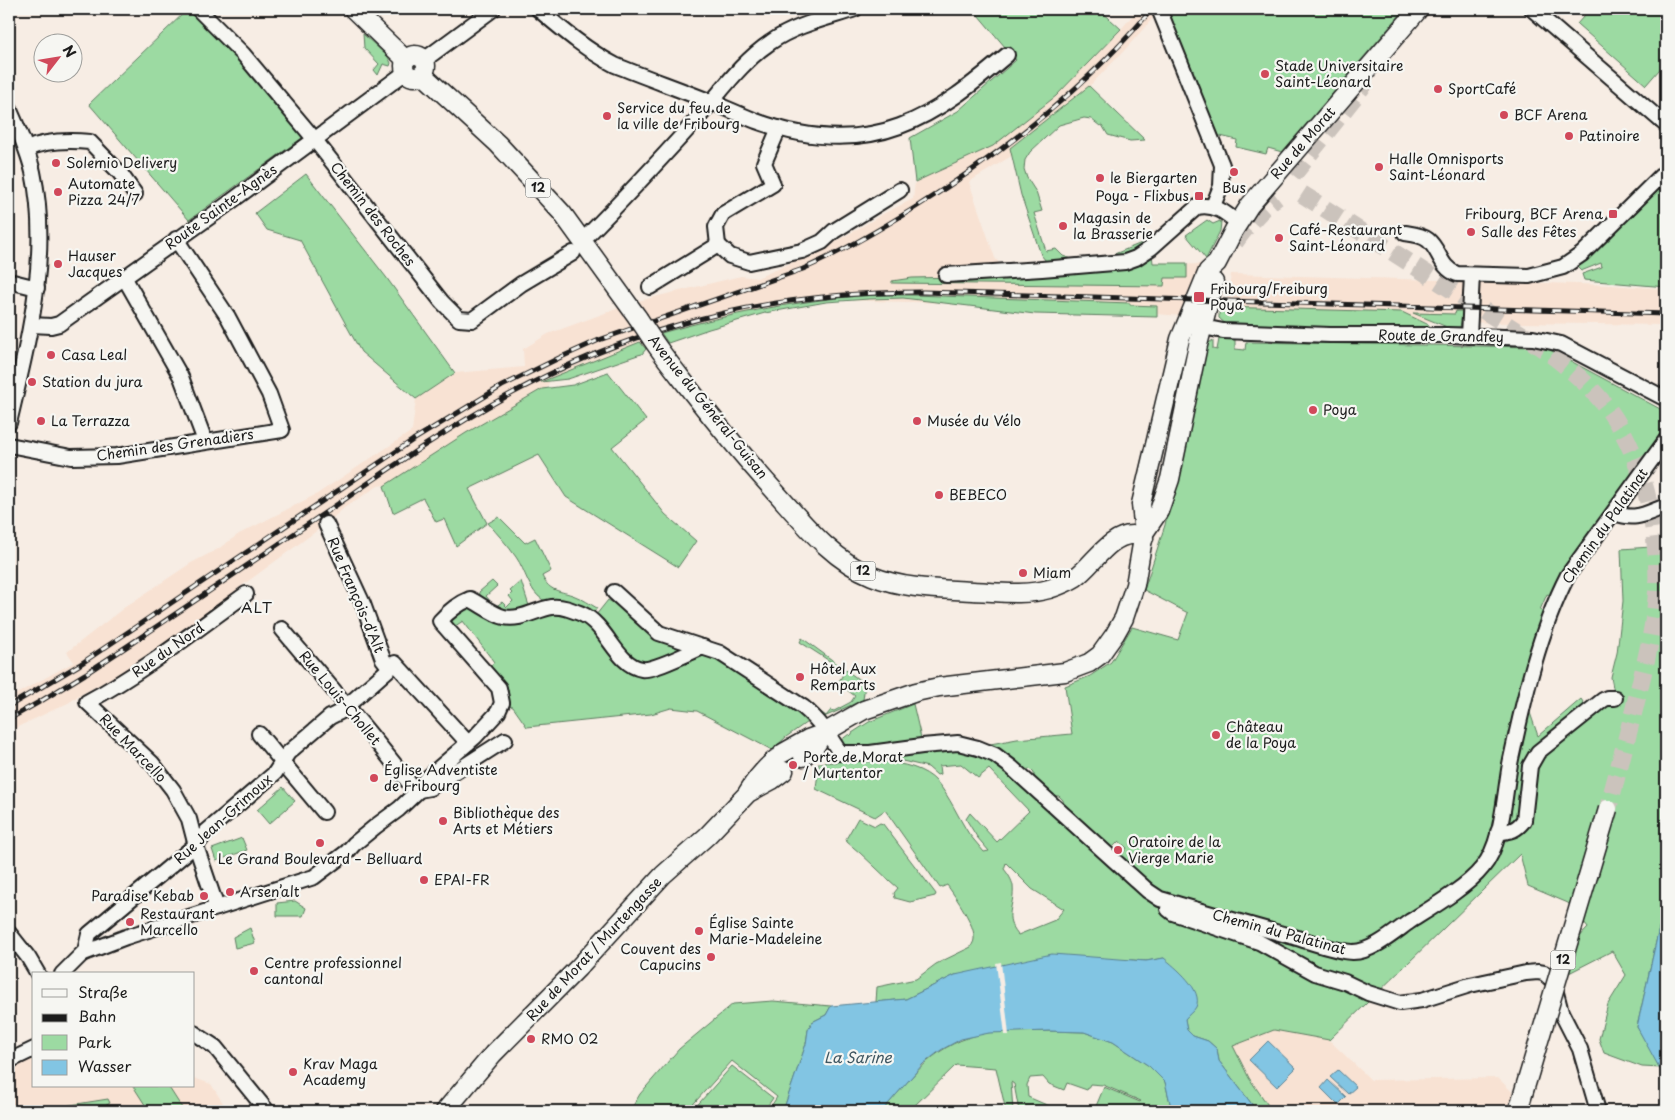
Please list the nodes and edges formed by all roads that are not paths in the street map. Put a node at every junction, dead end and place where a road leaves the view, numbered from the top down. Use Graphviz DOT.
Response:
graph roads {
  1 [pos="198,9"];
  2 [pos="353,9"];
  3 [pos="492,9"];
  4 [pos="538,9"];
  5 [pos="855,9"];
  6 [pos="1159,9"];
  7 [pos="1419,9"];
  8 [pos="1532,9"];
  9 [pos="1007,54"];
  10 [pos="414,67"];
  11 [pos="712,102"];
  12 [pos="9,108"];
  13 [pos="1666,125"];
  14 [pos="780,128"];
  15 [pos="314,139"];
  16 [pos="26,149"];
  17 [pos="1666,171"];
  18 [pos="900,190"];
  19 [pos="135,194"];
  20 [pos="1213,206"];
  21 [pos="1238,223"];
  22 [pos="1404,233"];
  23 [pos="176,239"];
  24 [pos="718,246"];
  25 [pos="578,247"];
  26 [pos="1217,263"];
  27 [pos="1472,274"];
  28 [pos="946,275"];
  29 [pos="124,277"];
  30 [pos="9,281"];
  31 [pos="650,287"];
  32 [pos="37,288"];
  33 [pos="31,325"];
  34 [pos="1196,333"];
  35 [pos="1469,336"];
  36 [pos="12,392"];
  37 [pos="1666,399"];
  38 [pos="9,423"];
  39 [pos="1666,440"];
  40 [pos="205,441"];
  41 [pos="9,444"];
  42 [pos="1666,506"];
  43 [pos="1614,513"];
  44 [pos="326,524"];
  45 [pos="1144,536"];
  46 [pos="614,592"];
  47 [pos="246,594"];
  48 [pos="282,629"];
  49 [pos="703,647"];
  50 [pos="390,668"];
  51 [pos="1615,698"];
  52 [pos="87,702"];
  53 [pos="346,707"];
  54 [pos="825,733"];
  55 [pos="259,734"];
  56 [pos="505,740"];
  57 [pos="468,743"];
  58 [pos="803,757"];
  59 [pos="283,762"];
  60 [pos="418,791"];
  61 [pos="1608,809"];
  62 [pos="324,812"];
  63 [pos="1498,832"];
  64 [pos="196,846"];
  65 [pos="1160,899"];
  66 [pos="217,908"];
  67 [pos="9,933"];
  68 [pos="84,953"];
  69 [pos="37,972"];
  70 [pos="64,972"];
  71 [pos="195,1033"];
  72 [pos="32,1050"];
  73 [pos="9,1061"];
  74 [pos="267,1111"];
  75 [pos="444,1111"];
  76 [pos="1518,1111"];
  77 [pos="1598,1111"];
  1 -- 15 [label="street, Chemin des Roches"];
  2 -- 10 [label="main road, Avenue du Général-Guisan / 12"];
  3 -- 10 [label="street, Route Sainte-Agnès"];
  4 -- 11 [label="street"];
  5 -- 11 [label="street, Chemin des Roches"];
  6 -- 20 [label="street"];
  7 -- 21 [label="main road, Rue de Morat"];
  8 -- 13 [label="street"];
  9 -- 14 [label="street"];
  10 -- 15 [label="street, Route Sainte-Agnès"];
  10 -- 25 [label="main road, Avenue du Général-Guisan / 12"];
  11 -- 14 [label="street"];
  11 -- 25 [label="street, Chemin des Roches"];
  12 -- 16 [label="street"];
  14 -- 24 [label="street"];
  15 -- 23 [label="street, Route Sainte-Agnès"];
  15 -- 25 [label="street, Chemin des Roches"];
  16 -- 19 [label="street"];
  16 -- 32 [label="street"];
  17 -- 27 [label="street"];
  18 -- 24 [label="street"];
  20 -- 21 [label="street"];
  20 -- 28 [label="street"];
  21 -- 26 [label="main road, Rue de Morat"];
  22 -- 27 [label="street"];
  23 -- 29 [label="street, Route Sainte-Agnès"];
  23 -- 40 [label="street, Chemin des Grenadiers"];
  24 -- 31 [label="street"];
  25 -- 45 [label="main road, Avenue du Général-Guisan / 12, bridge"];
  26 -- 34 [label="main road, Rue de Morat"];
  26 -- 45 [label="main road, Rue de Morat"];
  27 -- 35 [label="street"];
  29 -- 33 [label="street, Route Sainte-Agnès"];
  29 -- 40 [label="street"];
  30 -- 32 [label="street"];
  32 -- 33 [label="street"];
  33 -- 36 [label="street"];
  34 -- 35 [label="street, Route de Grandfey"];
  34 -- 45 [label="main road, Rue de Morat"];
  35 -- 37 [label="street, Route de Grandfey"];
  36 -- 38 [label="street"];
  39 -- 43 [label="street, Chemin du Palatinat"];
  40 -- 41 [label="street, Chemin des Grenadiers"];
  42 -- 43 [label="street"];
  43 -- 63 [label="street, Chemin du Palatinat"];
  44 -- 50 [label="street, Rue François-d'Alt"];
  45 -- 54 [label="main road, Rue de Morat"];
  46 -- 49 [label="street"];
  47 -- 52 [label="street, Rue du Nord"];
  48 -- 53 [label="street, Rue Louis-Chollet"];
  49 -- 54 [label="street"];
  49 -- 57 [label="street"];
  50 -- 53 [label="street, Rue Jean-Grimoux"];
  50 -- 57 [label="street, Rue François-d'Alt"];
  51 -- 63 [label="street"];
  52 -- 64 [label="street, Rue Marcello"];
  53 -- 59 [label="street, Rue Jean-Grimoux"];
  53 -- 60 [label="street, Rue Louis-Chollet"];
  54 -- 58 [label="main road"];
  54 -- 65 [label="street, Chemin du Palatinat"];
  54 -- 75 [label="main road, Rue de Morat / Murtengasse"];
  55 -- 59 [label="street"];
  56 -- 60 [label="street"];
  57 -- 60 [label="street"];
  59 -- 62 [label="street"];
  59 -- 64 [label="street, Rue Jean-Grimoux"];
  60 -- 66 [label="street"];
  61 -- 76 [label="main road, 12, bridge"];
  63 -- 65 [label="street, Chemin du Palatinat"];
  64 -- 66 [label="street, Rue Marcello"];
  64 -- 68 [label="street, Rue Jean-Grimoux"];
  65 -- 77 [label="street"];
  66 -- 68 [label="street"];
  67 -- 69 [label="street"];
  68 -- 70 [label="street, Rue Jean-Grimoux"];
  71 -- 74 [label="street"];
  72 -- 73 [label="street"];
}
